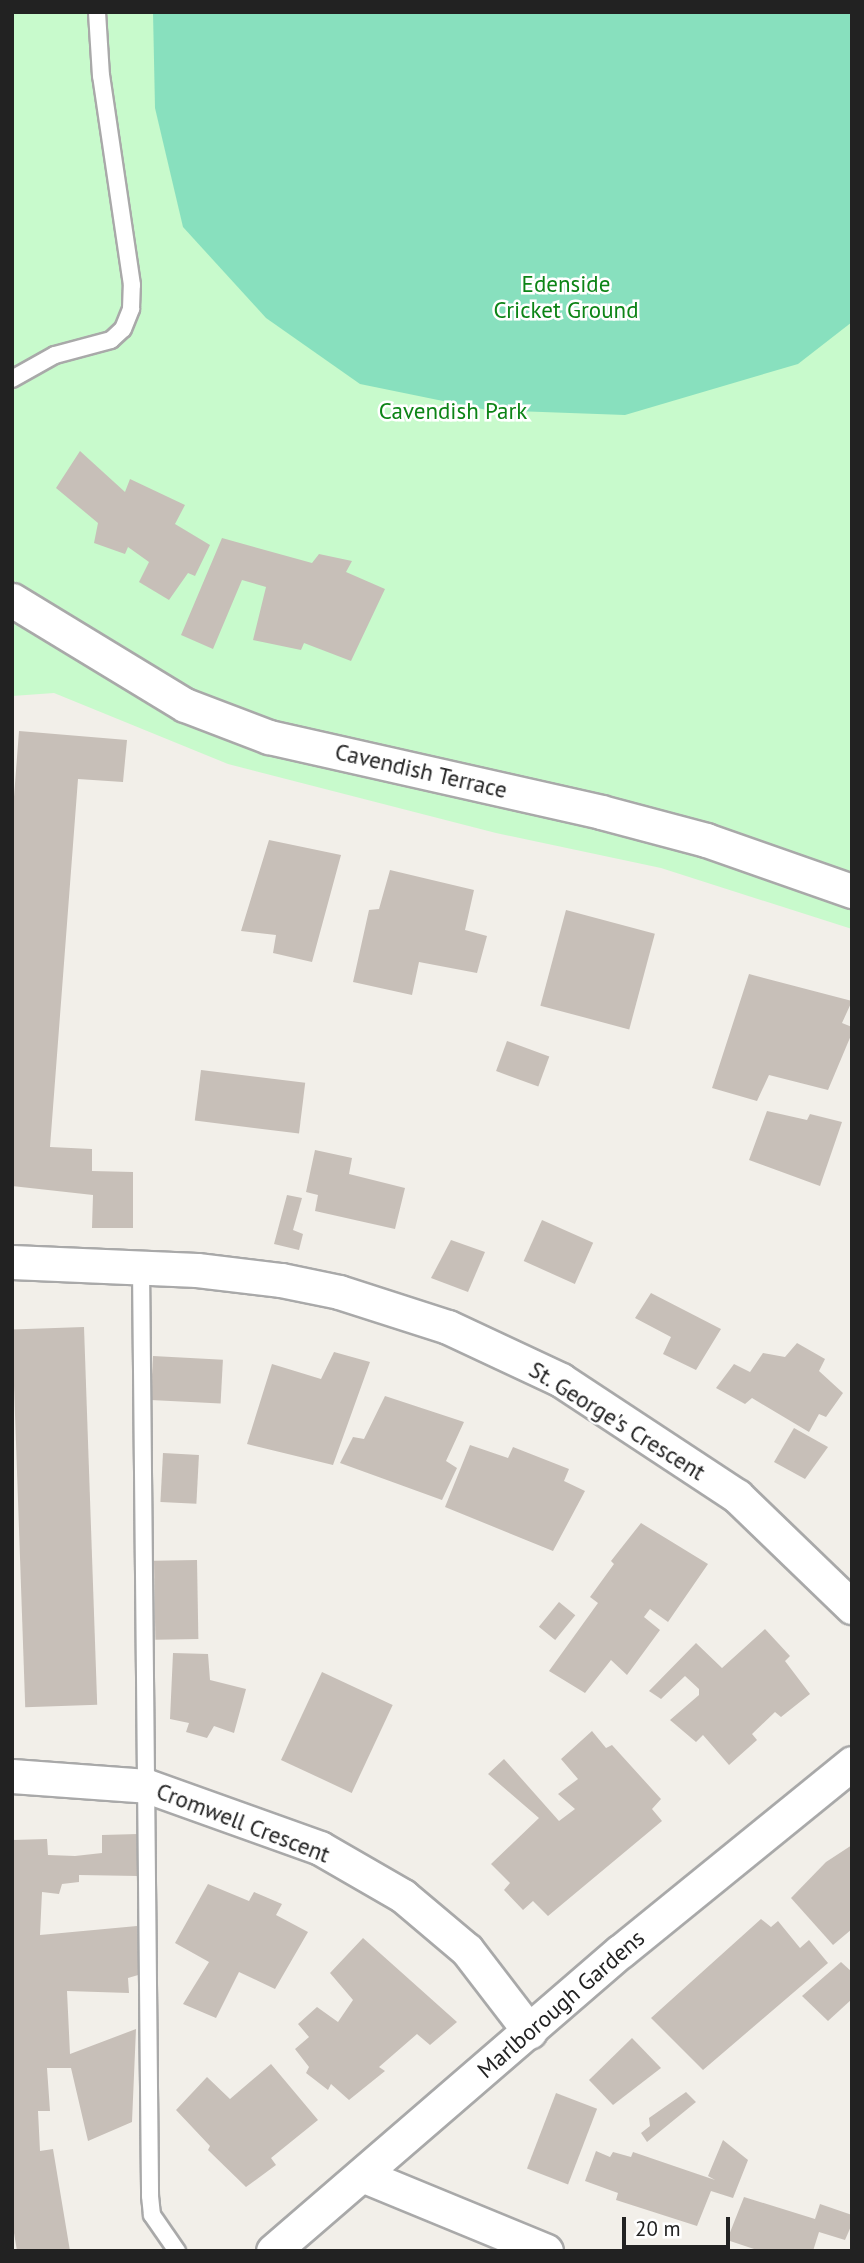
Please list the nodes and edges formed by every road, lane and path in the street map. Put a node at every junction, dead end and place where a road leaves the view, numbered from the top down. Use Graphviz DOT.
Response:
graph roads {
  1 [pos="97,12"];
  2 [pos="12,379"];
  3 [pos="12,600"];
  4 [pos="852,891"];
  5 [pos="12,1262"];
  6 [pos="141,1267"];
  7 [pos="852,1607"];
  8 [pos="852,1763"];
  9 [pos="12,1776"];
  10 [pos="147,1786"];
  11 [pos="530,2032"];
  12 [pos="362,2175"];
  13 [pos="177,2251"];
  14 [pos="274,2251"];
  15 [pos="546,2251"];
  1 -- 2 [label="lane"];
  3 -- 4 [label="street, Cavendish Terrace"];
  5 -- 6 [label="street, St. George's Crescent"];
  6 -- 7 [label="street, St. George's Crescent"];
  6 -- 10 [label="lane"];
  8 -- 11 [label="street, Marlborough Gardens"];
  9 -- 10 [label="street, Cromwell Crescent"];
  10 -- 11 [label="street, Cromwell Crescent"];
  10 -- 13 [label="lane"];
  11 -- 12 [label="street, Marlborough Gardens"];
  12 -- 14 [label="street, Marlborough Gardens"];
  12 -- 15 [label="street"];
}
